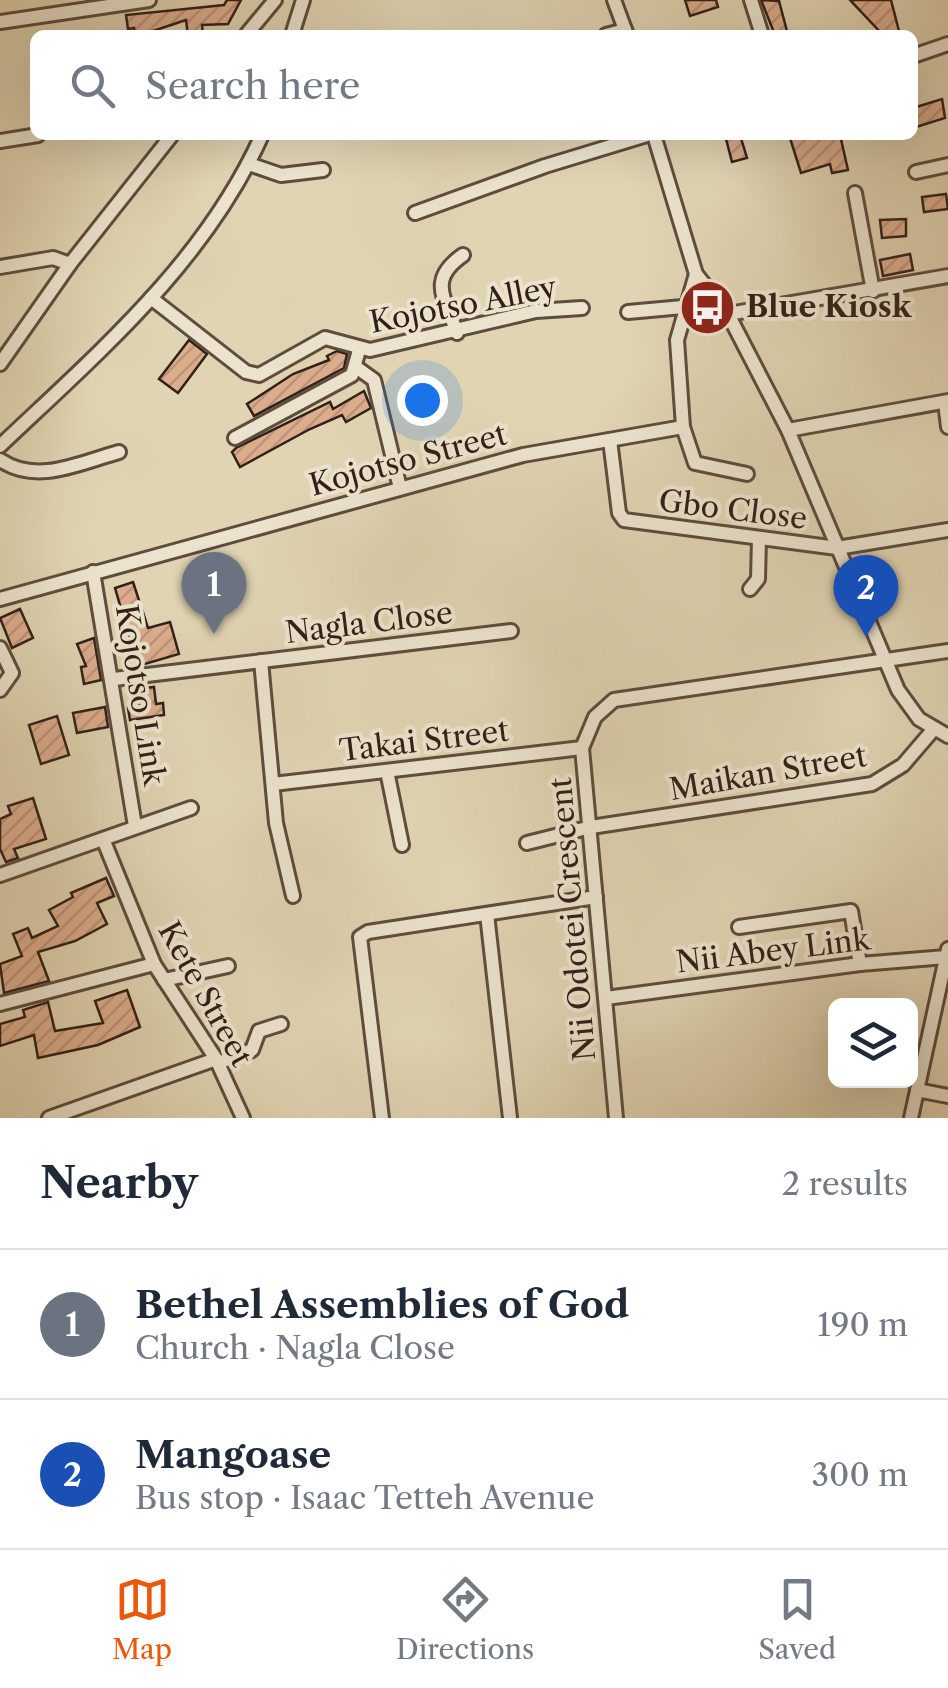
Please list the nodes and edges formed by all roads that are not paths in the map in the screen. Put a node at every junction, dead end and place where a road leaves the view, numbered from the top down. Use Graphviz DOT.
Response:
graph roads {
  1 [pos="149,0"];
  2 [pos="274,0"];
  3 [pos="303,0"];
  4 [pos="614,0"];
  5 [pos="751,0"];
  6 [pos="0,22"];
  7 [pos="250,30"];
  8 [pos="294,30"];
  9 [pos="625,30"];
  10 [pos="760,30"];
  11 [pos="948,44"];
  12 [pos="918,54"];
  13 [pos="30,136"];
  14 [pos="168,140"];
  15 [pos="260,140"];
  16 [pos="634,140"];
  17 [pos="653,140"];
  18 [pos="0,141"];
  19 [pos="249,164"];
  20 [pos="948,165"];
  21 [pos="323,170"];
  22 [pos="916,172"];
  23 [pos="855,193"];
  24 [pos="416,213"];
  25 [pos="463,255"];
  26 [pos="70,264"];
  27 [pos="0,266"];
  28 [pos="696,274"];
  29 [pos="948,276"];
  30 [pos="873,291"];
  31 [pos="151,298"];
  32 [pos="683,307"];
  33 [pos="582,308"];
  34 [pos="628,312"];
  35 [pos="728,314"];
  36 [pos="458,333"];
  37 [pos="358,350"];
  38 [pos="0,364"];
  39 [pos="356,367"];
  40 [pos="946,401"];
  41 [pos="948,426"];
  42 [pos="682,427"];
  43 [pos="788,430"];
  44 [pos="234,438"];
  45 [pos="610,440"];
  46 [pos="0,446"];
  47 [pos="119,452"];
  48 [pos="0,460"];
  49 [pos="747,474"];
  50 [pos="400,488"];
  51 [pos="947,535"];
  52 [pos="759,538"];
  53 [pos="837,548"];
  54 [pos="94,572"];
  55 [pos="750,590"];
  56 [pos="0,599"];
  57 [pos="511,631"];
  58 [pos="0,648"];
  59 [pos="948,651"];
  60 [pos="261,661"];
  61 [pos="885,661"];
  62 [pos="114,679"];
  63 [pos="0,690"];
  64 [pos="933,730"];
  65 [pos="948,736"];
  66 [pos="582,748"];
  67 [pos="387,771"];
  68 [pos="273,784"];
  69 [pos="191,808"];
  70 [pos="136,826"];
  71 [pos="591,827"];
  72 [pos="102,839"];
  73 [pos="526,843"];
  74 [pos="402,845"];
  75 [pos="0,876"];
  76 [pos="292,896"];
  77 [pos="596,898"];
  78 [pos="488,914"];
  79 [pos="739,926"];
  80 [pos="947,953"];
  81 [pos="154,964"];
  82 [pos="860,964"];
  83 [pos="228,966"];
  84 [pos="164,980"];
  85 [pos="606,998"];
  86 [pos="0,1004"];
  87 [pos="281,1024"];
  88 [pos="217,1061"];
  89 [pos="917,1090"];
  90 [pos="948,1096"];
  91 [pos="50,1118"];
  92 [pos="243,1118"];
  93 [pos="382,1118"];
  94 [pos="510,1118"];
  95 [pos="616,1118"];
  96 [pos="911,1118"];
  1 -- 6 [label="street"];
  2 -- 7 [label="street"];
  3 -- 8 [label="street"];
  4 -- 9 [label="street"];
  5 -- 10 [label="street"];
  11 -- 12 [label="street"];
  13 -- 18 [label="street"];
  14 -- 26 [label="street"];
  15 -- 19 [label="street"];
  16 -- 24 [label="street"];
  17 -- 28 [label="street"];
  19 -- 21 [label="street"];
  19 -- 31 [label="street"];
  20 -- 22 [label="street"];
  23 -- 30 [label="street"];
  25 -- 36 [label="street"];
  26 -- 27 [label="street"];
  26 -- 38 [label="street"];
  28 -- 32 [label="street"];
  28 -- 35 [label="street"];
  29 -- 30 [label="street"];
  30 -- 35 [label="street"];
  31 -- 37 [label="street, Kojotso Alley"];
  31 -- 46 [label="street"];
  32 -- 34 [label="street"];
  32 -- 42 [label="street"];
  33 -- 36 [label="street, Kojotso Alley"];
  35 -- 43 [label="street"];
  36 -- 37 [label="street, Kojotso Alley"];
  37 -- 39 [label="street"];
  39 -- 44 [label="street"];
  39 -- 50 [label="street"];
  40 -- 41 [label="street"];
  40 -- 43 [label="street"];
  42 -- 45 [label="street, Kojotso Street"];
  42 -- 49 [label="street"];
  43 -- 53 [label="street"];
  45 -- 50 [label="street, Kojotso Street"];
  45 -- 52 [label="street, Gbo Close"];
  47 -- 48 [label="street"];
  50 -- 54 [label="street, Kojotso Street"];
  51 -- 53 [label="street, Gbo Close"];
  52 -- 53 [label="street, Gbo Close"];
  52 -- 55 [label="street"];
  53 -- 61 [label="street"];
  54 -- 56 [label="street, Kojotso Street"];
  54 -- 62 [label="street, Kojotso Link"];
  57 -- 60 [label="street, Nagla Close"];
  58 -- 63 [label="street"];
  59 -- 61 [label="street, Nii Odotei Crescent"];
  60 -- 62 [label="street, Nagla Close"];
  60 -- 68 [label="street"];
  61 -- 64 [label="street"];
  61 -- 66 [label="street, Nii Odotei Crescent"];
  62 -- 70 [label="street, Kojotso Link"];
  64 -- 65 [label="street"];
  64 -- 71 [label="street, Maikan Street"];
  66 -- 67 [label="street, Takai Street"];
  66 -- 71 [label="street, Nii Odotei Crescent"];
  67 -- 68 [label="street, Takai Street"];
  67 -- 74 [label="street"];
  68 -- 76 [label="street"];
  69 -- 70 [label="street"];
  70 -- 72 [label="street"];
  71 -- 73 [label="street, Maikan Street"];
  71 -- 77 [label="street, Nii Odotei Crescent"];
  72 -- 75 [label="street"];
  72 -- 81 [label="street, Kete Street"];
  77 -- 78 [label="street"];
  77 -- 85 [label="street, Nii Odotei Crescent"];
  78 -- 93 [label="street"];
  78 -- 94 [label="street"];
  79 -- 82 [label="street"];
  80 -- 82 [label="street, Nii Abey Link"];
  80 -- 89 [label="street"];
  81 -- 84 [label="street, Kete Street"];
  81 -- 86 [label="street"];
  82 -- 85 [label="street, Nii Abey Link"];
  83 -- 84 [label="street"];
  84 -- 88 [label="street, Kete Street"];
  85 -- 95 [label="street, Nii Odotei Crescent"];
  87 -- 88 [label="street"];
  88 -- 91 [label="street"];
  88 -- 92 [label="street, Kete Street"];
  89 -- 90 [label="street"];
  89 -- 96 [label="street"];
}
